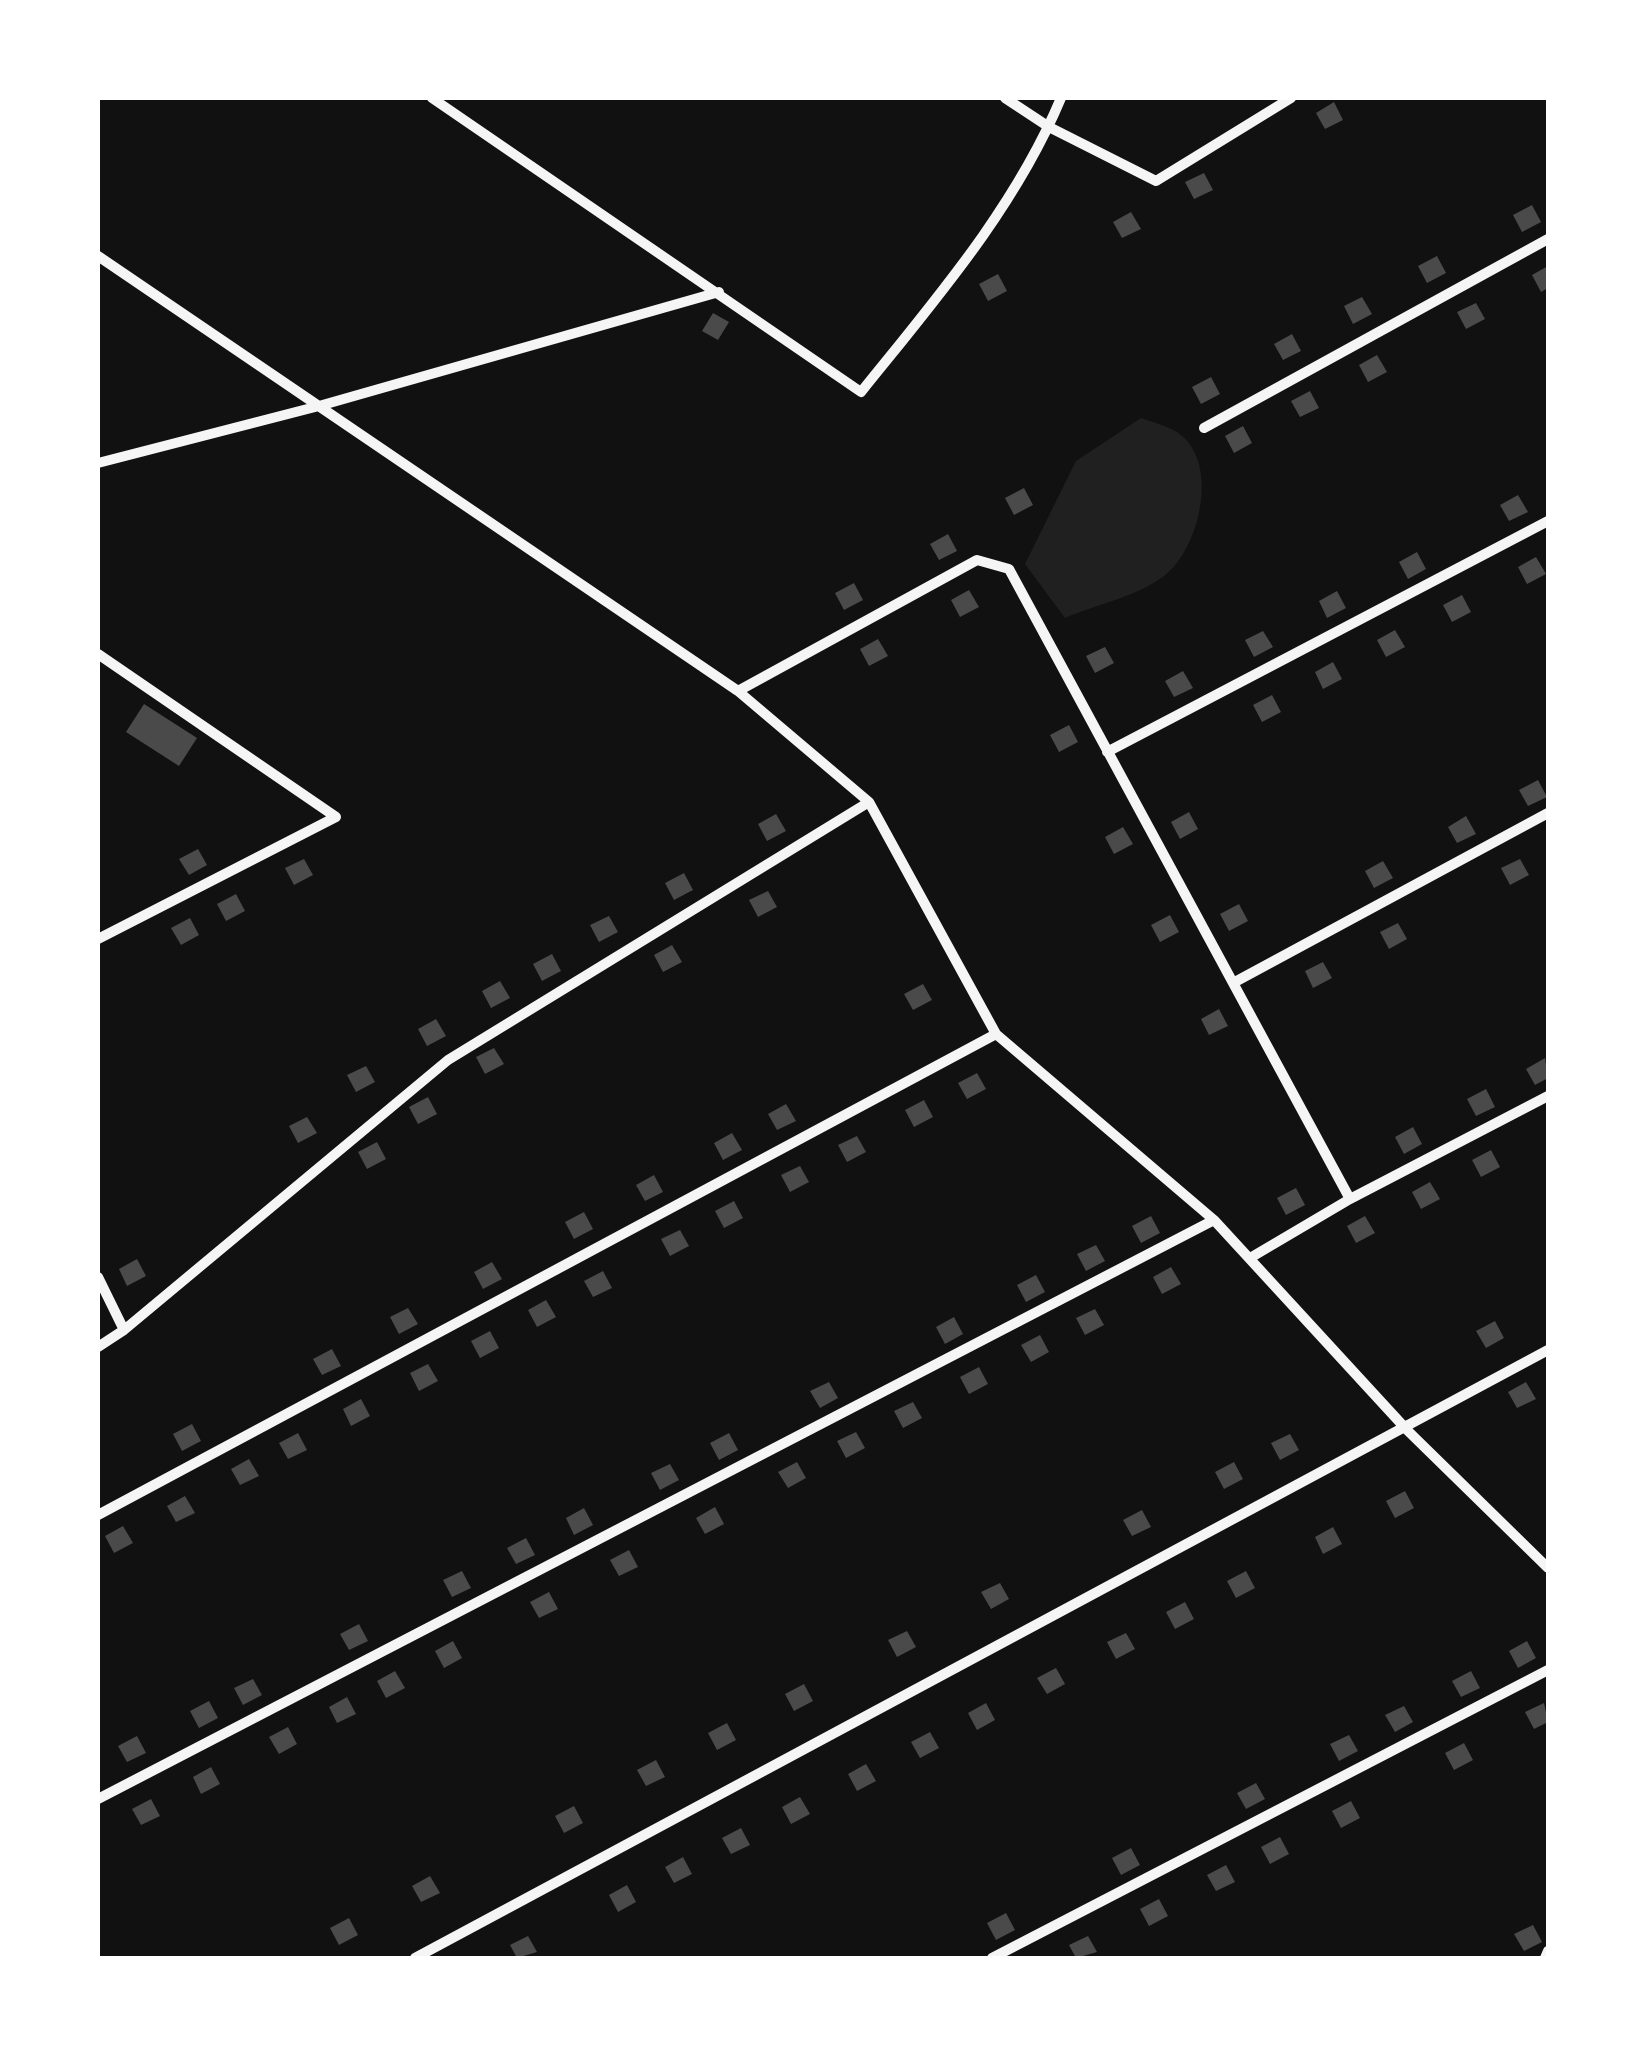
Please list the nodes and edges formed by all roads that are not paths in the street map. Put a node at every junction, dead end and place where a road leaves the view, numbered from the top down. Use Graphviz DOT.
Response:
graph roads {
  1 [pos="432,98"];
  2 [pos="1005,98"];
  3 [pos="1061,98"];
  4 [pos="1292,98"];
  5 [pos="1049,128"];
  6 [pos="1548,239"];
  7 [pos="98,256"];
  8 [pos="719,292"];
  9 [pos="320,406"];
  10 [pos="1204,428"];
  11 [pos="98,463"];
  12 [pos="1548,520"];
  13 [pos="98,654"];
  14 [pos="738,691"];
  15 [pos="1107,752"];
  16 [pos="869,802"];
  17 [pos="1548,813"];
  18 [pos="98,939"];
  19 [pos="1233,983"];
  20 [pos="996,1034"];
  21 [pos="1548,1096"];
  22 [pos="1350,1199"];
  23 [pos="1214,1220"];
  24 [pos="1250,1258"];
  25 [pos="98,1277"];
  26 [pos="124,1330"];
  27 [pos="98,1347"];
  28 [pos="1548,1350"];
  29 [pos="1407,1430"];
  30 [pos="98,1515"];
  31 [pos="1548,1568"];
  32 [pos="1548,1670"];
  33 [pos="98,1799"];
  34 [pos="1548,1951"];
  35 [pos="415,1958"];
  36 [pos="992,1958"];
  37 [pos="1545,1958"];
  1 -- 8 [label="street"];
  2 -- 5 [label="street"];
  3 -- 5 [label="street"];
  4 -- 5 [label="street"];
  5 -- 8 [label="street"];
  6 -- 10 [label="street"];
  7 -- 9 [label="street"];
  8 -- 9 [label="street"];
  9 -- 11 [label="street"];
  9 -- 14 [label="street"];
  12 -- 15 [label="street"];
  13 -- 18 [label="street"];
  14 -- 15 [label="street"];
  14 -- 16 [label="street"];
  15 -- 19 [label="street"];
  16 -- 20 [label="street"];
  16 -- 26 [label="street"];
  17 -- 19 [label="street"];
  19 -- 22 [label="street"];
  20 -- 23 [label="street"];
  20 -- 30 [label="street"];
  21 -- 22 [label="street"];
  22 -- 24 [label="street"];
  23 -- 24 [label="street"];
  23 -- 33 [label="street"];
  24 -- 29 [label="street"];
  25 -- 26 [label="street"];
  26 -- 27 [label="street"];
  28 -- 29 [label="street"];
  29 -- 31 [label="street"];
  29 -- 35 [label="street"];
  32 -- 36 [label="street"];
  34 -- 37 [label="street"];
}
